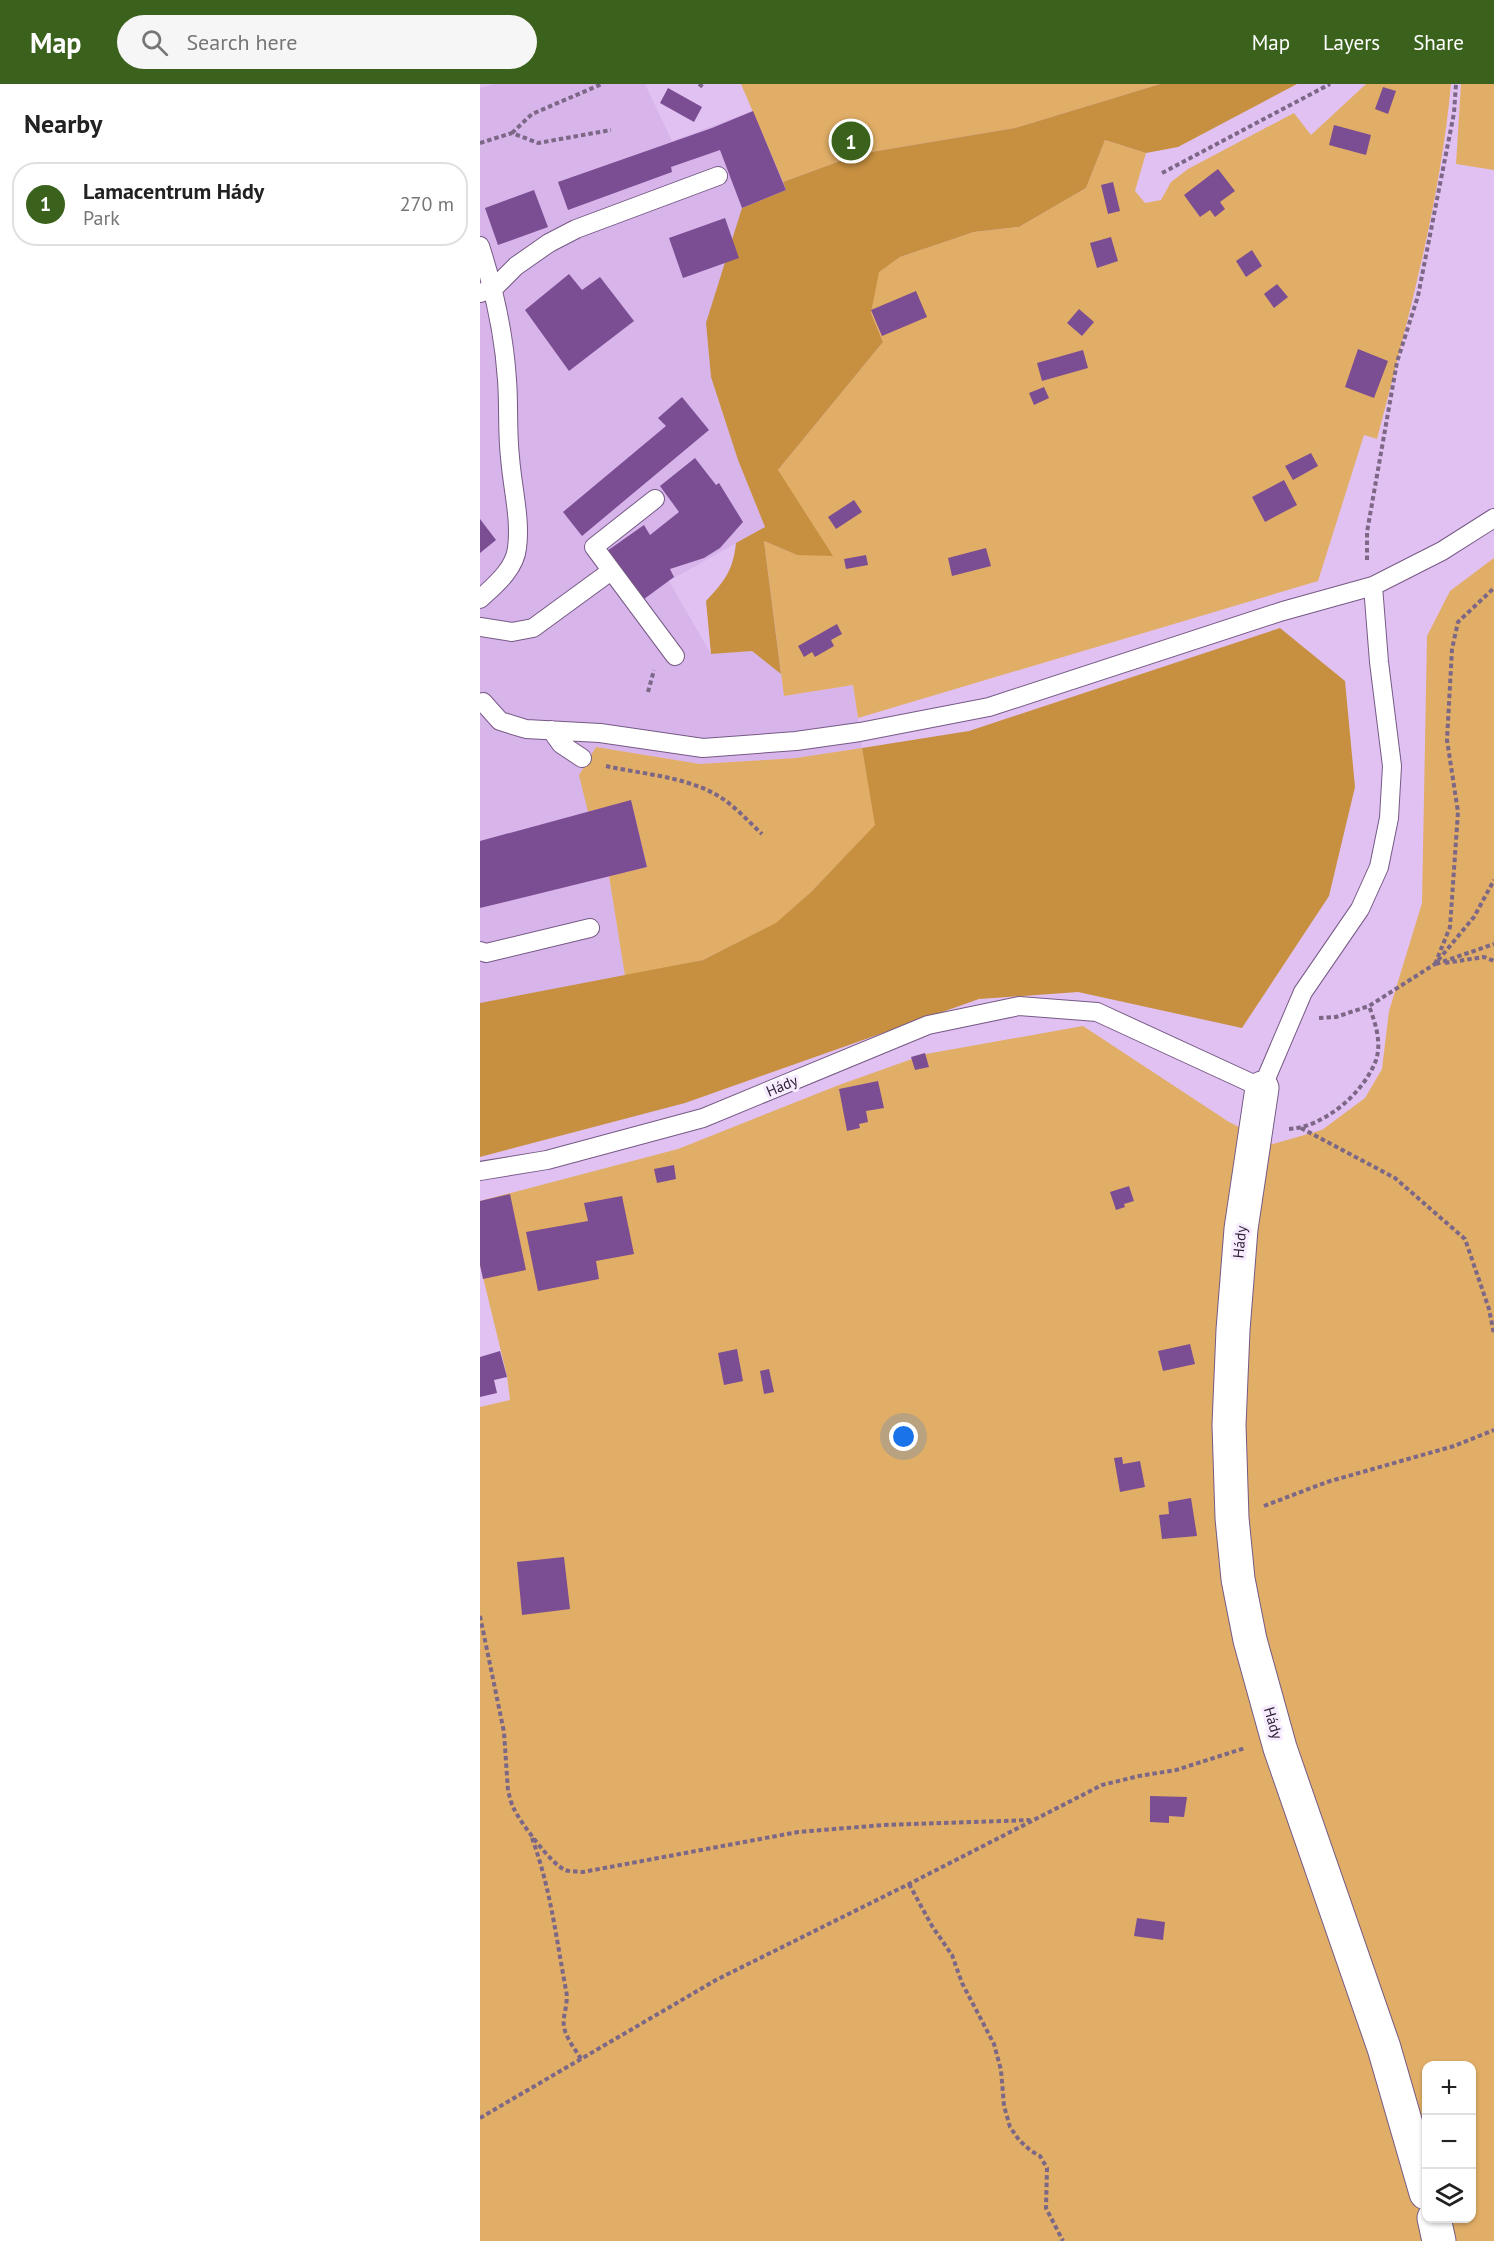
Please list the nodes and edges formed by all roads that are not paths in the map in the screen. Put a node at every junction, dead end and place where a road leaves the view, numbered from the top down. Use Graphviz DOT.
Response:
graph roads {
  1 [pos="718,176"];
  2 [pos="480,246"];
  3 [pos="487,291"];
  4 [pos="655,500"];
  5 [pos="1494,518"];
  6 [pos="611,571"];
  7 [pos="1373,586"];
  8 [pos="480,599"];
  9 [pos="480,627"];
  10 [pos="675,656"];
  11 [pos="481,701"];
  12 [pos="551,730"];
  13 [pos="582,758"];
  14 [pos="590,928"];
  15 [pos="480,951"];
  16 [pos="1262,1088"];
  17 [pos="480,1171"];
  18 [pos="1422,2179"];
  19 [pos="1435,2223"];
  20 [pos="1439,2241"];
  1 -- 3 [label="lane"];
  2 -- 3 [label="lane"];
  3 -- 8 [label="lane"];
  4 -- 6 [label="lane"];
  5 -- 7 [label="lane"];
  6 -- 9 [label="lane"];
  6 -- 10 [label="lane"];
  7 -- 12 [label="lane"];
  7 -- 16 [label="lane"];
  11 -- 12 [label="lane"];
  12 -- 13 [label="lane"];
  14 -- 15 [label="lane"];
  16 -- 17 [label="lane, Hády"];
  16 -- 18 [label="street, Hády"];
  19 -- 20 [label="street"];
}
